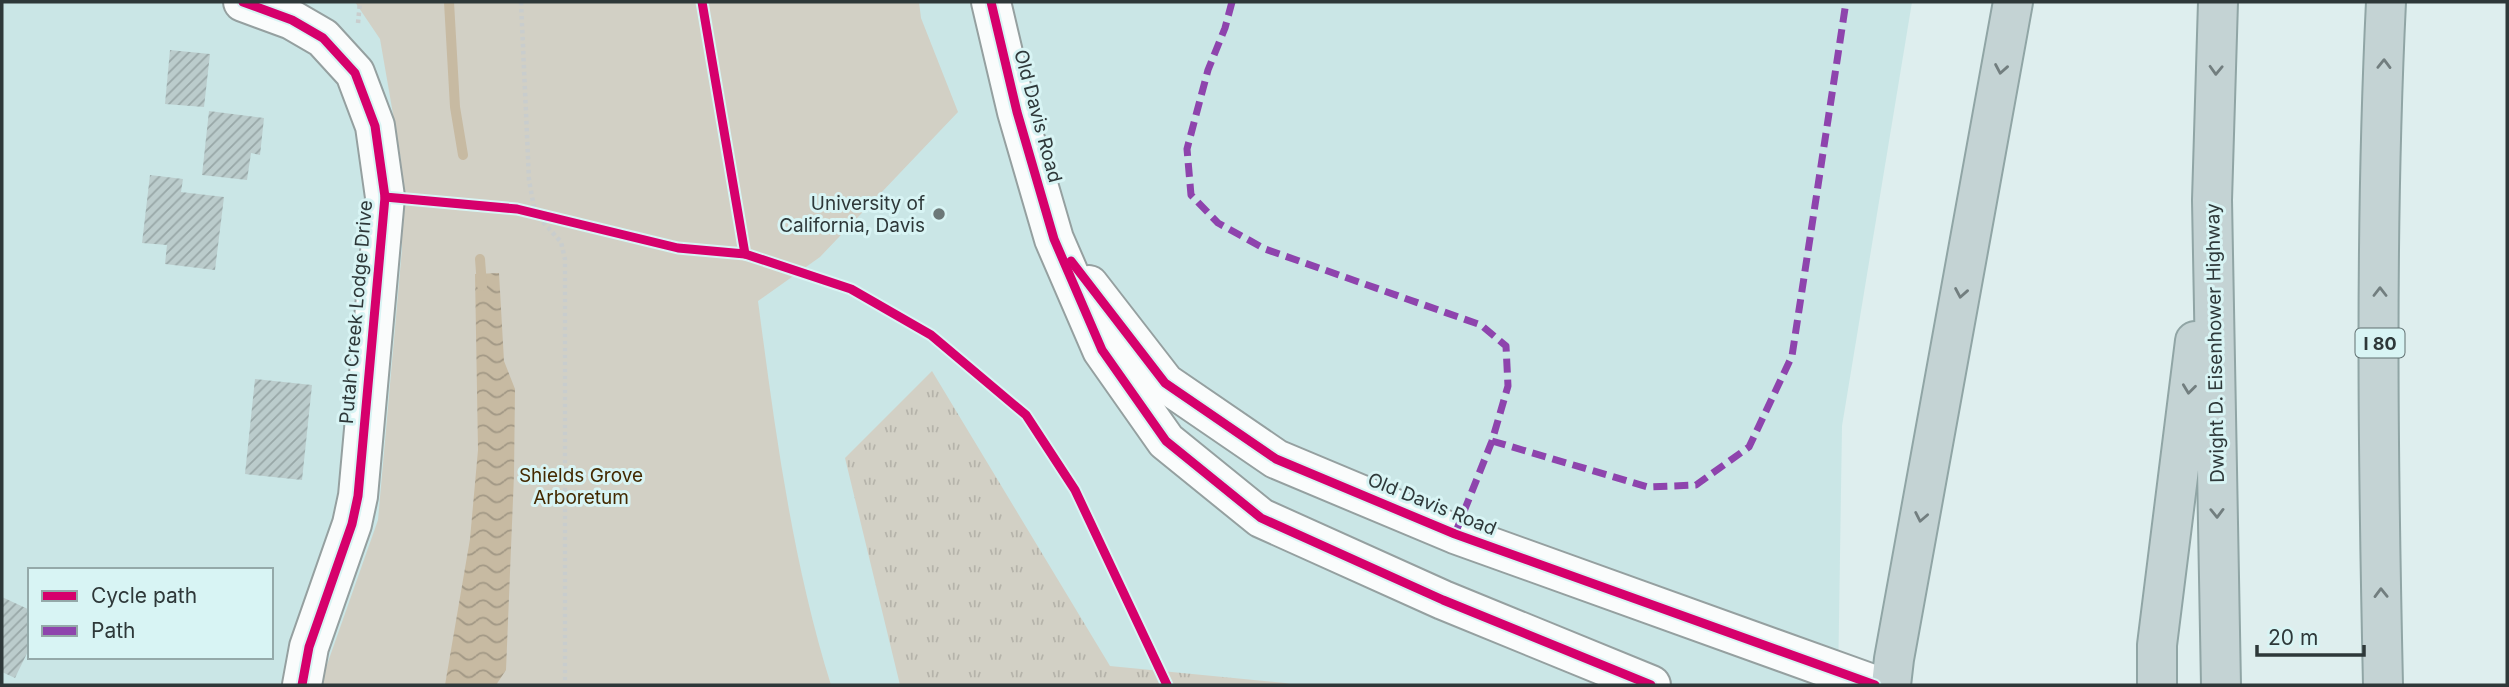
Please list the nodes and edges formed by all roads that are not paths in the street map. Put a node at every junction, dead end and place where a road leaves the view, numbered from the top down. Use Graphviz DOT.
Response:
graph roads {
  1 [pos="243,2"];
  2 [pos="991,2"];
  3 [pos="2013,2"];
  4 [pos="2218,2"];
  5 [pos="2386,2"];
  6 [pos="2212,200"];
  7 [pos="1054,239"];
  8 [pos="2220,673"];
  9 [pos="302,685"];
  10 [pos="1651,685"];
  11 [pos="1875,685"];
  12 [pos="1891,685"];
  13 [pos="2157,685"];
  14 [pos="2383,685"];
  1 -- 9 [label="street, Putah Creek Lodge Drive"];
  2 -- 7 [label="street, Old Davis Road"];
  3 -- 12 [label="highway, one-way"];
  4 -- 6 [label="highway, Dwight D. Eisenhower Highway, one-way"];
  14 -- 5 [label="highway, I 80, one-way"];
  6 -- 8 [label="highway, Dwight D. Eisenhower Highway, one-way"];
  6 -- 13 [label="highway, one-way"];
  7 -- 10 [label="street, Old Davis Road"];
  7 -- 11 [label="street, Old Davis Road"];
}
